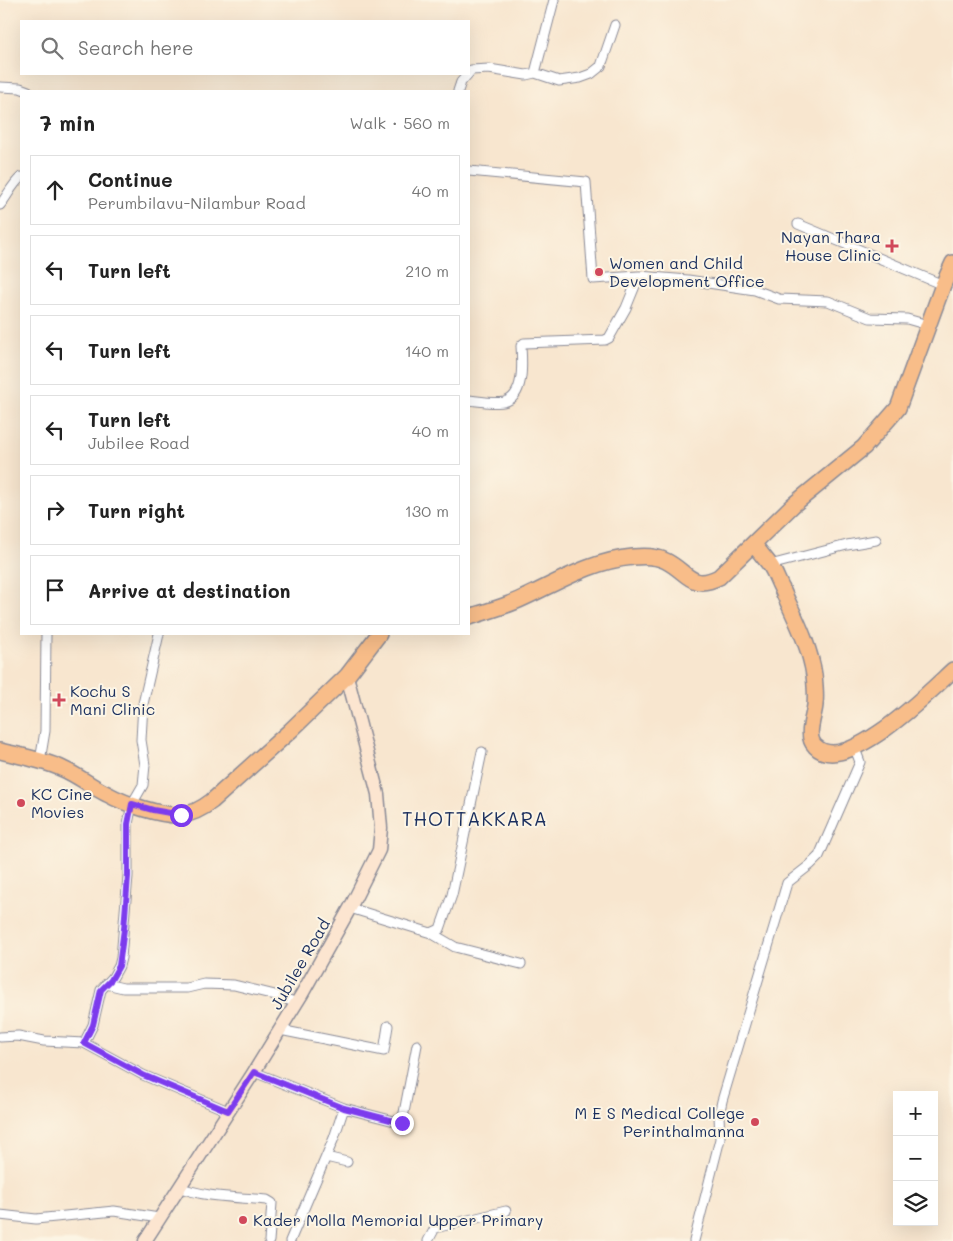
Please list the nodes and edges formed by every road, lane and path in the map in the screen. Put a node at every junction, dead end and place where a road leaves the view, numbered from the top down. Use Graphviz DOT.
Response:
graph roads {
  1 [pos="554,0"];
  2 [pos="615,25"];
  3 [pos="470,71"];
  4 [pos="535,72"];
  5 [pos="466,75"];
  6 [pos="0,87"];
  7 [pos="25,90"];
  8 [pos="458,90"];
  9 [pos="470,171"];
  10 [pos="20,178"];
  11 [pos="0,205"];
  12 [pos="798,224"];
  13 [pos="953,263"];
  14 [pos="639,276"];
  15 [pos="943,285"];
  16 [pos="928,325"];
  17 [pos="470,400"];
  18 [pos="876,540"];
  19 [pos="754,544"];
  20 [pos="770,565"];
  21 [pos="470,617"];
  22 [pos="46,635"];
  23 [pos="160,635"];
  24 [pos="378,635"];
  25 [pos="953,670"];
  26 [pos="346,676"];
  27 [pos="854,746"];
  28 [pos="0,751"];
  29 [pos="482,752"];
  30 [pos="40,761"];
  31 [pos="132,804"];
  32 [pos="350,908"];
  33 [pos="431,933"];
  34 [pos="521,964"];
  35 [pos="106,984"];
  36 [pos="297,1003"];
  37 [pos="388,1026"];
  38 [pos="280,1030"];
  39 [pos="0,1037"];
  40 [pos="84,1043"];
  41 [pos="417,1045"];
  42 [pos="254,1072"];
  43 [pos="344,1108"];
  44 [pos="228,1111"];
  45 [pos="326,1157"];
  46 [pos="347,1162"];
  47 [pos="179,1187"];
  48 [pos="506,1211"];
  49 [pos="0,1215"];
  50 [pos="159,1218"];
  51 [pos="145,1241"];
  52 [pos="269,1241"];
  53 [pos="290,1241"];
  54 [pos="428,1241"];
  55 [pos="694,1241"];
  1 -- 4 [label="street"];
  2 -- 4 [label="street"];
  3 -- 4 [label="street"];
  5 -- 8 [label="street"];
  6 -- 7 [label="street"];
  9 -- 14 [label="street"];
  10 -- 11 [label="street"];
  12 -- 15 [label="street"];
  13 -- 15 [label="main road"];
  14 -- 16 [label="street"];
  14 -- 17 [label="street"];
  15 -- 16 [label="main road"];
  16 -- 19 [label="main road"];
  18 -- 20 [label="street"];
  19 -- 20 [label="main road"];
  19 -- 21 [label="main road"];
  20 -- 27 [label="main road"];
  22 -- 30 [label="street"];
  23 -- 31 [label="street"];
  24 -- 26 [label="main road"];
  25 -- 27 [label="main road"];
  26 -- 31 [label="main road"];
  26 -- 32 [label="main road, Jubilee Road"];
  27 -- 55 [label="street"];
  28 -- 30 [label="main road"];
  29 -- 33 [label="street"];
  30 -- 31 [label="main road"];
  31 -- 35 [label="street"];
  32 -- 33 [label="street"];
  32 -- 36 [label="main road, Jubilee Road"];
  33 -- 34 [label="street"];
  35 -- 36 [label="street"];
  35 -- 40 [label="street"];
  36 -- 38 [label="main road, Jubilee Road"];
  37 -- 38 [label="street"];
  38 -- 42 [label="main road, Jubilee Road"];
  39 -- 40 [label="street"];
  40 -- 44 [label="street"];
  41 -- 43 [label="street"];
  42 -- 43 [label="street"];
  42 -- 44 [label="main road, Jubilee Road"];
  43 -- 45 [label="street"];
  44 -- 47 [label="main road, Jubilee Road"];
  45 -- 46 [label="street"];
  45 -- 53 [label="street"];
  47 -- 50 [label="main road, Jubilee Road"];
  47 -- 52 [label="street"];
  48 -- 54 [label="street"];
  49 -- 50 [label="street"];
  50 -- 51 [label="main road, Jubilee Road"];
}
